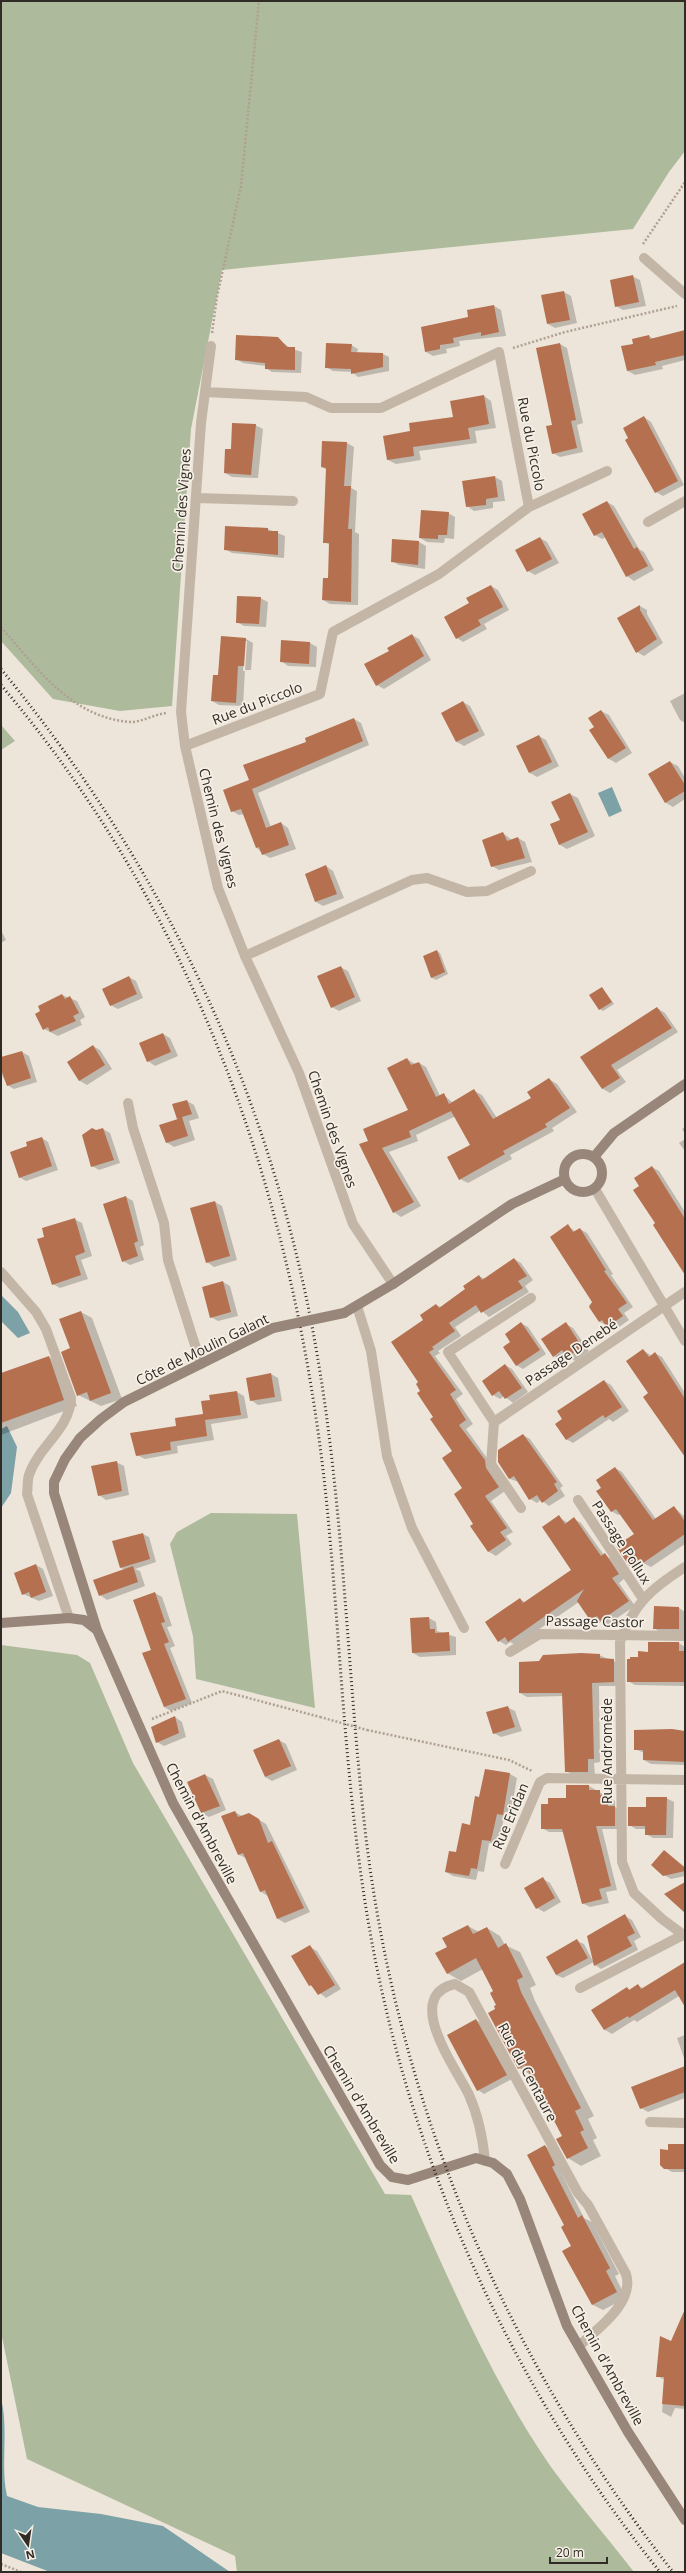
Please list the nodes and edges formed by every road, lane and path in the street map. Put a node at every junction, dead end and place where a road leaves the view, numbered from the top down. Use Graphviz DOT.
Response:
graph roads {
  1 [pos="259,1"];
  2 [pos="685,182"];
  3 [pos="644,258"];
  4 [pos="685,294"];
  5 [pos="683,304"];
  6 [pos="211,346"];
  7 [pos="500,352"];
  8 [pos="205,392"];
  9 [pos="607,471"];
  10 [pos="196,498"];
  11 [pos="293,501"];
  12 [pos="685,501"];
  13 [pos="530,507"];
  14 [pos="648,522"];
  15 [pos="1,627"];
  16 [pos="181,712"];
  17 [pos="185,746"];
  18 [pos="532,871"];
  19 [pos="246,956"];
  20 [pos="685,1084"];
  21 [pos="128,1103"];
  22 [pos="594,1157"];
  23 [pos="565,1179"];
  24 [pos="595,1189"];
  25 [pos="1,1272"];
  26 [pos="393,1284"];
  27 [pos="685,1292"];
  28 [pos="531,1298"];
  29 [pos="357,1306"];
  30 [pos="664,1306"];
  31 [pos="685,1341"];
  32 [pos="202,1364"];
  33 [pos="494,1422"];
  34 [pos="578,1500"];
  35 [pos="521,1508"];
  36 [pos="685,1567"];
  37 [pos="643,1599"];
  38 [pos="69,1618"];
  39 [pos="1,1624"];
  40 [pos="464,1628"];
  41 [pos="97,1630"];
  42 [pos="622,1636"];
  43 [pos="685,1636"];
  44 [pos="510,1652"];
  45 [pos="137,1725"];
  46 [pos="620,1778"];
  47 [pos="544,1779"];
  48 [pos="685,1780"];
  49 [pos="505,1864"];
  50 [pos="684,1935"];
  51 [pos="580,1988"];
  52 [pos="650,2122"];
  53 [pos="685,2123"];
  54 [pos="485,2161"];
  55 [pos="579,2346"];
  56 [pos="685,2520"];
  57 [pos="1,2564"];
  58 [pos="21,2572"];
  1 -- 6 [label="path"];
  2 -- 3 [label="path"];
  3 -- 4 [label="street"];
  5 -- 7 [label="path"];
  6 -- 8 [label="street, Chemin des Vignes"];
  7 -- 8 [label="street"];
  7 -- 13 [label="street, Rue du Piccolo"];
  8 -- 10 [label="street, Chemin des Vignes"];
  9 -- 13 [label="street"];
  10 -- 11 [label="street"];
  10 -- 16 [label="street, Chemin des Vignes"];
  12 -- 14 [label="street"];
  13 -- 17 [label="street, Rue du Piccolo"];
  15 -- 16 [label="path"];
  16 -- 17 [label="street, Chemin des Vignes"];
  17 -- 19 [label="street, Chemin des Vignes"];
  18 -- 19 [label="street"];
  19 -- 26 [label="street, Chemin des Vignes"];
  20 -- 22 [label="street"];
  21 -- 32 [label="street"];
  22 -- 23 [label="street"];
  22 -- 24 [label="street"];
  23 -- 24 [label="street"];
  23 -- 26 [label="street, Côte de Moulin Galant"];
  24 -- 30 [label="street"];
  25 -- 38 [label="street"];
  26 -- 29 [label="street, Côte de Moulin Galant"];
  27 -- 30 [label="street, Passage Denebé"];
  28 -- 33 [label="street"];
  29 -- 32 [label="street, Côte de Moulin Galant, bridge"];
  29 -- 40 [label="street"];
  30 -- 31 [label="street"];
  30 -- 33 [label="street, Passage Denebé"];
  32 -- 41 [label="street, Côte de Moulin Galant"];
  33 -- 35 [label="street"];
  34 -- 37 [label="street, Passage Pollux"];
  36 -- 37 [label="street, Rue Andromède"];
  37 -- 42 [label="street, Rue Andromède"];
  38 -- 39 [label="street"];
  38 -- 41 [label="street"];
  41 -- 45 [label="street, Chemin d'Ambreville"];
  42 -- 43 [label="street, Passage Castor"];
  42 -- 44 [label="street, Passage Castor"];
  42 -- 46 [label="street, Rue Andromède"];
  45 -- 47 [label="path, bridge"];
  45 -- 54 [label="street, Chemin d'Ambreville"];
  46 -- 47 [label="street, Rue Eridan"];
  46 -- 48 [label="street, Rue Eridan"];
  46 -- 50 [label="street, Rue Andromède"];
  47 -- 49 [label="street, Rue Eridan"];
  50 -- 51 [label="street"];
  52 -- 53 [label="street"];
  54 -- 55 [label="street, Chemin d'Ambreville"];
  54 -- 55 [label="street, Rue du Centaure"];
  55 -- 56 [label="street, Chemin d'Ambreville"];
  57 -- 58 [label="path"];
}
